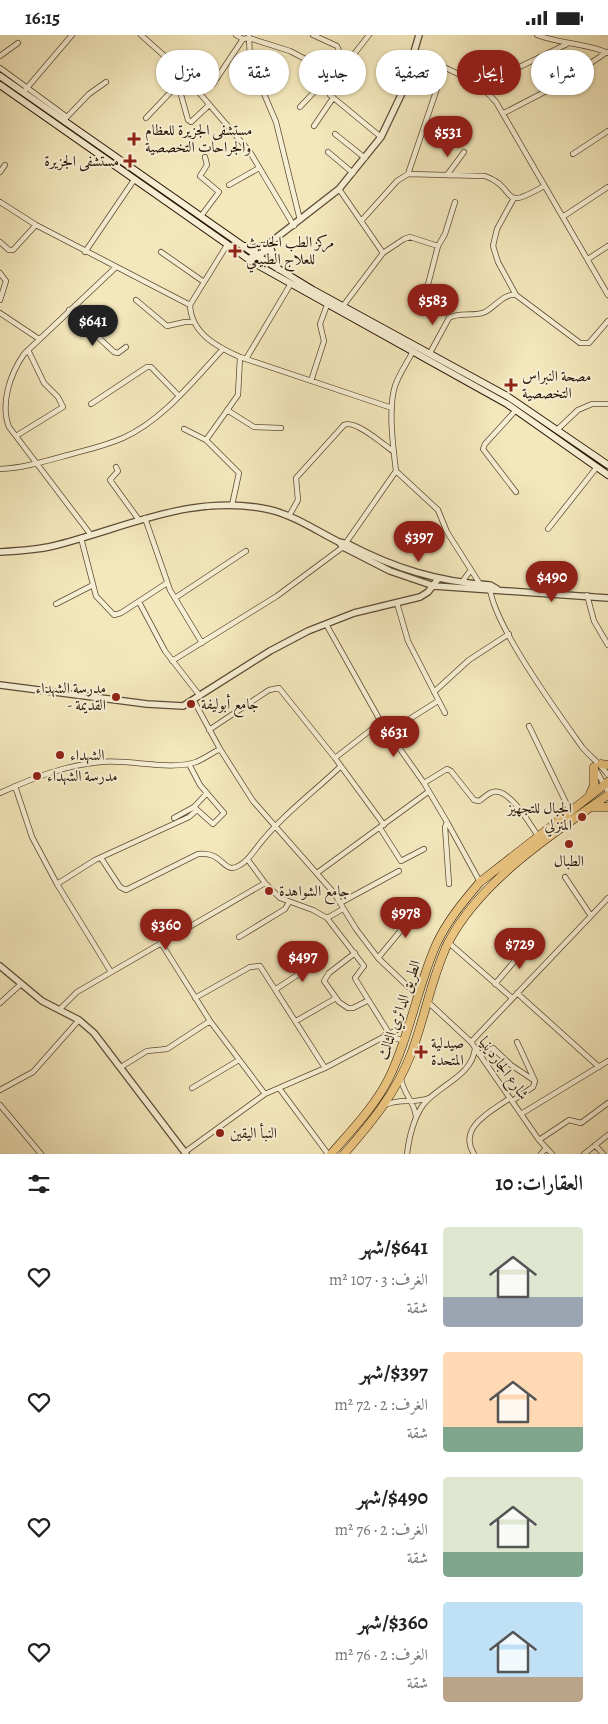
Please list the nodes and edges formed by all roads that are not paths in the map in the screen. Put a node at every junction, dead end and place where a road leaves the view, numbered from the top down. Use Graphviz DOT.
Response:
graph roads {
  1 [pos="72,35"];
  2 [pos="141,35"];
  3 [pos="236,35"];
  4 [pos="313,35"];
  5 [pos="368,35"];
  6 [pos="419,35"];
  7 [pos="537,35"];
  8 [pos="249,36"];
  9 [pos="321,37"];
  10 [pos="243,39"];
  11 [pos="18,43"];
  12 [pos="567,44"];
  13 [pos="157,50"];
  14 [pos="339,50"];
  15 [pos="356,50"];
  16 [pos="414,50"];
  17 [pos="607,53"];
  18 [pos="0,56"];
  19 [pos="299,56"];
  20 [pos="521,66"];
  21 [pos="0,68"];
  22 [pos="2,75"];
  23 [pos="219,75"];
  24 [pos="106,82"];
  25 [pos="0,85"];
  26 [pos="25,91"];
  27 [pos="168,95"];
  28 [pos="181,95"];
  29 [pos="199,95"];
  30 [pos="313,95"];
  31 [pos="332,95"];
  32 [pos="400,95"];
  33 [pos="435,95"];
  34 [pos="490,95"];
  35 [pos="333,98"];
  36 [pos="208,106"];
  37 [pos="300,107"];
  38 [pos="504,113"];
  39 [pos="146,118"];
  40 [pos="65,119"];
  41 [pos="314,125"];
  42 [pos="608,131"];
  43 [pos="335,133"];
  44 [pos="381,137"];
  45 [pos="328,152"];
  46 [pos="464,152"];
  47 [pos="573,154"];
  48 [pos="206,157"];
  49 [pos="365,158"];
  50 [pos="5,165"];
  51 [pos="259,168"];
  52 [pos="0,171"];
  53 [pos="353,173"];
  54 [pos="408,174"];
  55 [pos="447,175"];
  56 [pos="134,180"];
  57 [pos="229,185"];
  58 [pos="544,186"];
  59 [pos="608,187"];
  60 [pos="339,189"];
  61 [pos="514,198"];
  62 [pos="0,202"];
  63 [pos="455,202"];
  64 [pos="201,216"];
  65 [pos="564,216"];
  66 [pos="362,220"];
  67 [pos="301,221"];
  68 [pos="36,225"];
  69 [pos="294,226"];
  70 [pos="0,242"];
  71 [pos="228,245"];
  72 [pos="268,245"];
  73 [pos="243,246"];
  74 [pos="438,246"];
  75 [pos="608,246"];
  76 [pos="85,252"];
  77 [pos="161,252"];
  78 [pos="384,253"];
  79 [pos="257,256"];
  80 [pos="588,259"];
  81 [pos="251,261"];
  82 [pos="115,268"];
  83 [pos="279,270"];
  84 [pos="0,273"];
  85 [pos="204,282"];
  86 [pos="290,285"];
  87 [pos="516,295"];
  88 [pos="608,295"];
  89 [pos="425,296"];
  90 [pos="0,300"];
  91 [pos="136,301"];
  92 [pos="190,305"];
  93 [pos="327,305"];
  94 [pos="343,306"];
  95 [pos="68,310"];
  96 [pos="0,313"];
  97 [pos="608,321"];
  98 [pos="193,322"];
  99 [pos="39,339"];
  100 [pos="126,347"];
  101 [pos="222,349"];
  102 [pos="28,350"];
  103 [pos="412,351"];
  104 [pos="430,353"];
  105 [pos="240,357"];
  106 [pos="246,359"];
  107 [pos="311,381"];
  108 [pos="2,394"];
  109 [pos="179,396"];
  110 [pos="90,404"];
  111 [pos="608,404"];
  112 [pos="392,408"];
  113 [pos="227,410"];
  114 [pos="516,410"];
  115 [pos="281,428"];
  116 [pos="184,429"];
  117 [pos="558,429"];
  118 [pos="16,436"];
  119 [pos="206,441"];
  120 [pos="394,453"];
  121 [pos="35,464"];
  122 [pos="608,465"];
  123 [pos="116,467"];
  124 [pos="597,467"];
  125 [pos="0,469"];
  126 [pos="396,471"];
  127 [pos="608,475"];
  128 [pos="516,492"];
  129 [pos="232,505"];
  130 [pos="289,516"];
  131 [pos="142,519"];
  132 [pos="548,529"];
  133 [pos="91,535"];
  134 [pos="81,538"];
  135 [pos="343,544"];
  136 [pos="246,551"];
  137 [pos="0,552"];
  138 [pos="470,571"];
  139 [pos="438,579"];
  140 [pos="462,582"];
  141 [pos="167,583"];
  142 [pos="480,584"];
  143 [pos="93,585"];
  144 [pos="434,586"];
  145 [pos="490,588"];
  146 [pos="586,595"];
  147 [pos="175,598"];
  148 [pos="608,598"];
  149 [pos="139,602"];
  150 [pos="397,603"];
  151 [pos="56,604"];
  152 [pos="326,624"];
  153 [pos="509,634"];
  154 [pos="202,643"];
  155 [pos="608,645"];
  156 [pos="172,661"];
  157 [pos="0,685"];
  158 [pos="434,693"];
  159 [pos="200,697"];
  160 [pos="194,701"];
  161 [pos="438,701"];
  162 [pos="445,713"];
  163 [pos="381,722"];
  164 [pos="529,726"];
  165 [pos="209,730"];
  166 [pos="389,733"];
  167 [pos="220,749"];
  168 [pos="335,757"];
  169 [pos="189,764"];
  170 [pos="599,764"];
  171 [pos="341,766"];
  172 [pos="608,775"];
  173 [pos="424,783"];
  174 [pos="606,783"];
  175 [pos="15,786"];
  176 [pos="428,791"];
  177 [pos="0,793"];
  178 [pos="207,793"];
  179 [pos="608,794"];
  180 [pos="586,798"];
  181 [pos="591,807"];
  182 [pos="608,807"];
  183 [pos="196,808"];
  184 [pos="570,811"];
  185 [pos="174,818"];
  186 [pos="447,822"];
  187 [pos="382,826"];
  188 [pos="274,827"];
  189 [pos="538,836"];
  190 [pos="424,849"];
  191 [pos="101,858"];
  192 [pos="248,859"];
  193 [pos="399,871"];
  194 [pos="317,873"];
  195 [pos="565,877"];
  196 [pos="480,882"];
  197 [pos="265,883"];
  198 [pos="57,884"];
  199 [pos="449,884"];
  200 [pos="608,897"];
  201 [pos="289,902"];
  202 [pos="340,903"];
  203 [pos="343,909"];
  204 [pos="428,913"];
  205 [pos="591,916"];
  206 [pos="326,918"];
  207 [pos="239,937"];
  208 [pos="161,943"];
  209 [pos="449,943"];
  210 [pos="530,943"];
  211 [pos="355,953"];
  212 [pos="378,958"];
  213 [pos="319,961"];
  214 [pos="0,966"];
  215 [pos="111,972"];
  216 [pos="20,984"];
  217 [pos="495,984"];
  218 [pos="276,989"];
  219 [pos="517,993"];
  220 [pos="419,997"];
  221 [pos="336,998"];
  222 [pos="195,999"];
  223 [pos="512,999"];
  224 [pos="367,1001"];
  225 [pos="428,1002"];
  226 [pos="0,1003"];
  227 [pos="59,1010"];
  228 [pos="79,1020"];
  229 [pos="210,1021"];
  230 [pos="296,1021"];
  231 [pos="411,1023"];
  232 [pos="387,1034"];
  233 [pos="405,1041"];
  234 [pos="471,1041"];
  235 [pos="517,1042"];
  236 [pos="475,1048"];
  237 [pos="479,1054"];
  238 [pos="239,1059"];
  239 [pos="608,1061"];
  240 [pos="121,1067"];
  241 [pos="598,1067"];
  242 [pos="325,1068"];
  243 [pos="402,1078"];
  244 [pos="535,1081"];
  245 [pos="192,1088"];
  246 [pos="279,1088"];
  247 [pos="0,1089"];
  248 [pos="265,1094"];
  249 [pos="430,1098"];
  250 [pos="511,1099"];
  251 [pos="411,1102"];
  252 [pos="0,1105"];
  253 [pos="385,1105"];
  254 [pos="607,1105"];
  255 [pos="521,1114"];
  256 [pos="416,1122"];
  257 [pos="608,1135"];
  258 [pos="539,1140"];
  259 [pos="595,1145"];
  260 [pos="546,1148"];
  261 [pos="186,1153"];
  262 [pos="41,1154"];
  263 [pos="328,1154"];
  264 [pos="332,1154"];
  265 [pos="344,1154"];
  266 [pos="407,1154"];
  267 [pos="474,1154"];
  268 [pos="541,1154"];
  269 [pos="552,1154"];
  270 [pos="584,1154"];
  271 [pos="603,1154"];
  1 -- 26 [label="street"];
  2 -- 13 [label="street"];
  3 -- 10 [label="street"];
  4 -- 9 [label="street"];
  5 -- 15 [label="street"];
  6 -- 16 [label="street"];
  7 -- 12 [label="street"];
  8 -- 10 [label="street"];
  8 -- 19 [label="street"];
  8 -- 67 [label="street"];
  9 -- 14 [label="street"];
  10 -- 23 [label="street"];
  11 -- 18 [label="street"];
  12 -- 17 [label="street"];
  12 -- 20 [label="street"];
  17 -- 38 [label="street"];
  21 -- 22 [label="street"];
  22 -- 26 [label="main road"];
  24 -- 40 [label="street"];
  25 -- 56 [label="main road"];
  26 -- 40 [label="main road"];
  27 -- 39 [label="street"];
  28 -- 36 [label="street"];
  29 -- 36 [label="street"];
  30 -- 37 [label="street"];
  31 -- 35 [label="street"];
  32 -- 44 [label="street"];
  33 -- 54 [label="street"];
  34 -- 38 [label="street"];
  35 -- 41 [label="street"];
  35 -- 44 [label="street"];
  36 -- 51 [label="street"];
  38 -- 58 [label="street"];
  40 -- 64 [label="main road"];
  42 -- 47 [label="street"];
  43 -- 49 [label="street"];
  44 -- 49 [label="street"];
  45 -- 53 [label="street"];
  46 -- 55 [label="street"];
  48 -- 64 [label="street"];
  49 -- 53 [label="street"];
  50 -- 52 [label="street"];
  51 -- 57 [label="street"];
  51 -- 69 [label="street"];
  53 -- 60 [label="street"];
  54 -- 55 [label="street"];
  54 -- 66 [label="street"];
  55 -- 61 [label="street"];
  56 -- 71 [label="main road"];
  56 -- 76 [label="street"];
  58 -- 61 [label="street"];
  58 -- 65 [label="street"];
  59 -- 65 [label="street"];
  60 -- 66 [label="street"];
  60 -- 67 [label="street"];
  61 -- 87 [label="street"];
  62 -- 68 [label="street"];
  63 -- 74 [label="street"];
  64 -- 73 [label="main road"];
  65 -- 80 [label="street"];
  66 -- 78 [label="street"];
  67 -- 69 [label="street"];
  68 -- 70 [label="street"];
  68 -- 76 [label="street"];
  69 -- 72 [label="street"];
  71 -- 81 [label="main road"];
  71 -- 85 [label="street"];
  72 -- 73 [label="main road"];
  72 -- 79 [label="street"];
  72 -- 83 [label="main road"];
  73 -- 79 [label="main road"];
  74 -- 78 [label="street"];
  74 -- 89 [label="street"];
  75 -- 80 [label="street"];
  76 -- 82 [label="street"];
  77 -- 85 [label="street"];
  78 -- 94 [label="street"];
  79 -- 81 [label="street"];
  79 -- 83 [label="main road"];
  80 -- 88 [label="street"];
  81 -- 86 [label="main road"];
  82 -- 92 [label="street"];
  82 -- 95 [label="street"];
  83 -- 94 [label="main road"];
  84 -- 90 [label="street"];
  85 -- 92 [label="street"];
  86 -- 93 [label="main road"];
  86 -- 106 [label="street"];
  87 -- 97 [label="street"];
  87 -- 104 [label="street"];
  91 -- 98 [label="street"];
  92 -- 98 [label="street"];
  93 -- 103 [label="main road"];
  93 -- 107 [label="street"];
  94 -- 104 [label="main road"];
  95 -- 99 [label="street"];
  95 -- 100 [label="street"];
  96 -- 99 [label="street"];
  98 -- 101 [label="street"];
  99 -- 102 [label="street"];
  101 -- 105 [label="street"];
  101 -- 109 [label="street"];
  102 -- 108 [label="street"];
  102 -- 118 [label="street"];
  103 -- 112 [label="street"];
  103 -- 114 [label="main road"];
  104 -- 117 [label="main road"];
  105 -- 106 [label="street"];
  105 -- 113 [label="street"];
  106 -- 107 [label="street"];
  107 -- 112 [label="street"];
  108 -- 118 [label="street"];
  109 -- 110 [label="street"];
  109 -- 121 [label="street"];
  111 -- 117 [label="street"];
  112 -- 120 [label="street"];
  113 -- 115 [label="street"];
  113 -- 119 [label="street"];
  114 -- 124 [label="main road"];
  114 -- 128 [label="street"];
  116 -- 119 [label="street"];
  117 -- 122 [label="main road"];
  118 -- 121 [label="street"];
  119 -- 129 [label="street"];
  120 -- 126 [label="street"];
  120 -- 130 [label="street"];
  121 -- 125 [label="street"];
  121 -- 133 [label="street"];
  123 -- 131 [label="street"];
  124 -- 127 [label="main road"];
  124 -- 132 [label="street"];
  126 -- 135 [label="street"];
  126 -- 138 [label="street"];
  129 -- 130 [label="street"];
  129 -- 131 [label="street"];
  130 -- 135 [label="street"];
  131 -- 133 [label="street"];
  131 -- 141 [label="street"];
  133 -- 134 [label="street"];
  134 -- 137 [label="street"];
  134 -- 143 [label="street"];
  135 -- 139 [label="street"];
  135 -- 144 [label="street"];
  135 -- 154 [label="street"];
  136 -- 147 [label="street"];
  138 -- 140 [label="street"];
  138 -- 142 [label="street"];
  139 -- 140 [label="street"];
  139 -- 144 [label="street"];
  140 -- 142 [label="street"];
  141 -- 147 [label="street"];
  141 -- 149 [label="street"];
  142 -- 145 [label="street"];
  143 -- 149 [label="street"];
  143 -- 151 [label="street"];
  144 -- 145 [label="street"];
  144 -- 150 [label="street"];
  145 -- 146 [label="street"];
  145 -- 153 [label="street"];
  146 -- 148 [label="street"];
  146 -- 155 [label="street"];
  147 -- 154 [label="street"];
  149 -- 156 [label="street"];
  150 -- 152 [label="street"];
  150 -- 158 [label="street"];
  152 -- 159 [label="street"];
  152 -- 163 [label="street"];
  153 -- 158 [label="street"];
  153 -- 170 [label="street"];
  154 -- 156 [label="street"];
  156 -- 159 [label="street"];
  157 -- 160 [label="street"];
  158 -- 161 [label="street"];
  159 -- 160 [label="street"];
  160 -- 165 [label="street"];
  161 -- 162 [label="street"];
  161 -- 166 [label="street"];
  163 -- 166 [label="street"];
  163 -- 168 [label="street"];
  164 -- 184 [label="street"];
  165 -- 167 [label="street"];
  165 -- 168 [label="street"];
  166 -- 173 [label="street"];
  167 -- 169 [label="street"];
  167 -- 188 [label="street"];
  168 -- 171 [label="street"];
  169 -- 175 [label="street"];
  169 -- 178 [label="street"];
  170 -- 172 [label="street"];
  170 -- 174 [label="street"];
  170 -- 180 [label="main road"];
  171 -- 187 [label="street"];
  171 -- 188 [label="street"];
  173 -- 176 [label="street"];
  173 -- 189 [label="street"];
  174 -- 179 [label="street"];
  174 -- 180 [label="main road, الطريق الدائري الثالث"];
  175 -- 177 [label="street"];
  175 -- 198 [label="street"];
  176 -- 186 [label="street"];
  176 -- 187 [label="street"];
  178 -- 183 [label="street"];
  178 -- 183 [label="street"];
  179 -- 181 [label="main road, الطريق الدائري الثالث"];
  180 -- 184 [label="main road, الطريق الدائري الثالث"];
  181 -- 182 [label="main road"];
  181 -- 209 [label="main road, الطريق الدائري الثالث"];
  183 -- 185 [label="street"];
  183 -- 191 [label="street"];
  184 -- 189 [label="main road, الطريق الدائري الثالث"];
  186 -- 196 [label="street"];
  186 -- 199 [label="street"];
  187 -- 190 [label="street"];
  187 -- 194 [label="street"];
  188 -- 192 [label="street"];
  188 -- 194 [label="street"];
  189 -- 196 [label="main road, الطريق الدائري الثالث"];
  191 -- 192 [label="street"];
  191 -- 198 [label="street"];
  192 -- 197 [label="street"];
  193 -- 202 [label="street"];
  194 -- 202 [label="street"];
  195 -- 205 [label="street"];
  196 -- 220 [label="main road, الطريق الدائري الثالث"];
  197 -- 201 [label="street"];
  197 -- 208 [label="street"];
  198 -- 215 [label="street"];
  200 -- 205 [label="street"];
  201 -- 206 [label="street"];
  201 -- 207 [label="street"];
  202 -- 203 [label="street"];
  203 -- 206 [label="street"];
  203 -- 212 [label="street"];
  204 -- 212 [label="street"];
  205 -- 219 [label="street"];
  206 -- 211 [label="street"];
  208 -- 215 [label="street"];
  208 -- 222 [label="street"];
  209 -- 217 [label="street"];
  209 -- 225 [label="main road, الطريق الدائري الثالث"];
  210 -- 217 [label="street"];
  211 -- 221 [label="street"];
  211 -- 224 [label="street"];
  212 -- 220 [label="street"];
  213 -- 218 [label="street"];
  214 -- 216 [label="street"];
  215 -- 227 [label="street"];
  216 -- 226 [label="street"];
  216 -- 227 [label="street"];
  217 -- 223 [label="street"];
  218 -- 222 [label="street"];
  218 -- 230 [label="street"];
  219 -- 223 [label="street"];
  219 -- 241 [label="street"];
  220 -- 231 [label="main road, الطريق الدائري الثالث"];
  221 -- 224 [label="street"];
  221 -- 230 [label="street"];
  222 -- 229 [label="street"];
  223 -- 234 [label="street"];
  224 -- 232 [label="street"];
  225 -- 234 [label="street, شارع الجاردينيا"];
  225 -- 243 [label="main road, الطريق الدائري الثالث"];
  227 -- 228 [label="street"];
  228 -- 240 [label="street"];
  228 -- 247 [label="street"];
  229 -- 238 [label="street"];
  229 -- 240 [label="street"];
  230 -- 242 [label="street"];
  231 -- 232 [label="street"];
  231 -- 233 [label="main road, الطريق الدائري الثالث"];
  232 -- 233 [label="street"];
  232 -- 242 [label="street"];
  233 -- 264 [label="main road, الطريق الدائري الثالث"];
  234 -- 236 [label="street, شارع الجاردينيا"];
  235 -- 244 [label="street"];
  236 -- 237 [label="street, شارع الجاردينيا"];
  236 -- 249 [label="street"];
  237 -- 244 [label="street"];
  237 -- 250 [label="street, شارع الجاردينيا"];
  238 -- 245 [label="street"];
  238 -- 248 [label="street"];
  239 -- 241 [label="street"];
  240 -- 261 [label="street"];
  241 -- 255 [label="street"];
  242 -- 246 [label="street"];
  243 -- 251 [label="street"];
  243 -- 253 [label="main road, الطريق الدائري الثالث"];
  244 -- 250 [label="street"];
  246 -- 248 [label="street"];
  246 -- 263 [label="street"];
  248 -- 261 [label="street"];
  249 -- 251 [label="street"];
  249 -- 256 [label="street"];
  250 -- 255 [label="street, شارع الجاردينيا"];
  250 -- 267 [label="street"];
  251 -- 253 [label="street"];
  251 -- 256 [label="street"];
  252 -- 262 [label="street"];
  253 -- 265 [label="main road, الطريق الدائري الثالث"];
  254 -- 258 [label="street"];
  255 -- 258 [label="street, شارع الجاردينيا"];
  256 -- 266 [label="street"];
  257 -- 259 [label="street"];
  258 -- 260 [label="street, شارع الجاردينيا"];
  259 -- 270 [label="street"];
  259 -- 271 [label="street"];
  260 -- 268 [label="street"];
  260 -- 269 [label="street, شارع الجاردينيا"];
}
